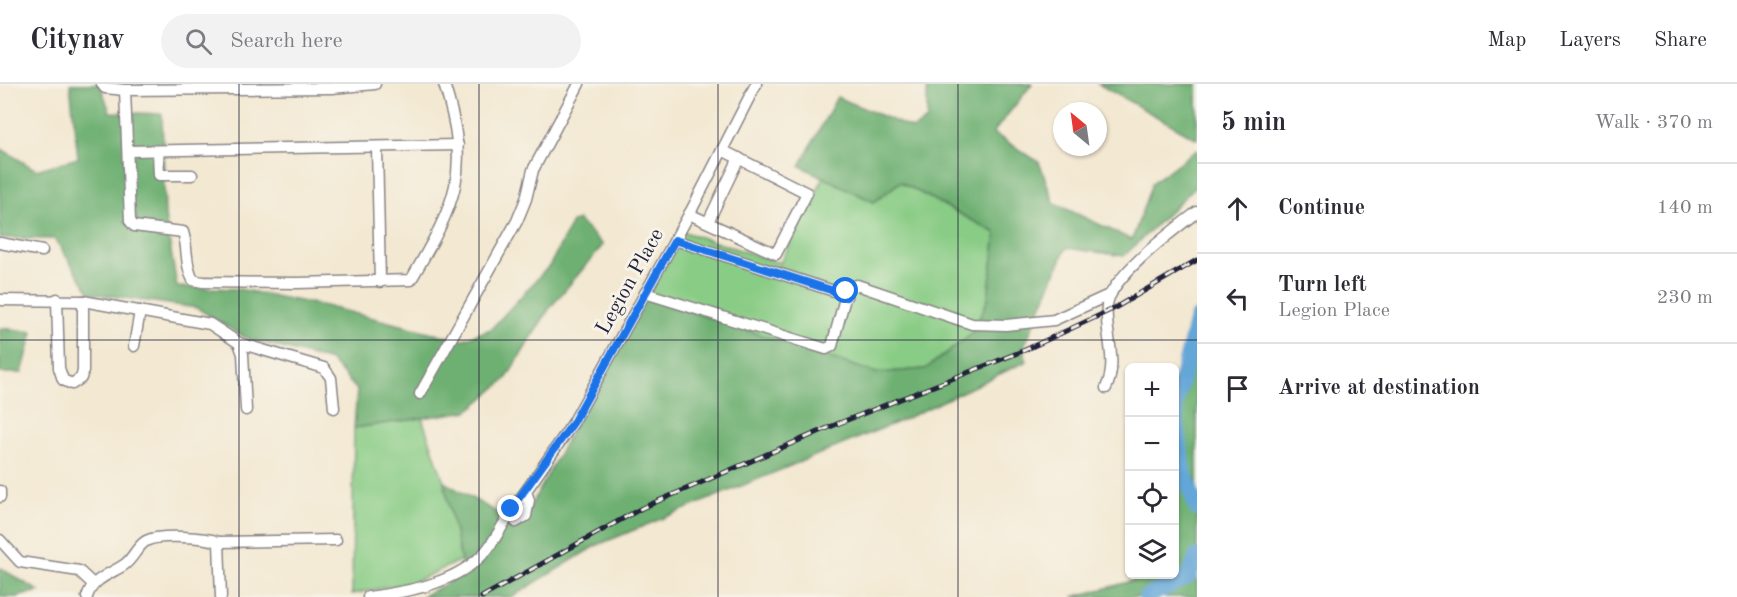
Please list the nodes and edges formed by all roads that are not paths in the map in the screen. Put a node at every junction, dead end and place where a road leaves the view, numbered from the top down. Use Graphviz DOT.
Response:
graph roads {
  1 [pos="102,84"];
  2 [pos="375,84"];
  3 [pos="445,84"];
  4 [pos="579,84"];
  5 [pos="756,84"];
  6 [pos="301,85"];
  7 [pos="178,86"];
  8 [pos="125,90"];
  9 [pos="458,145"];
  10 [pos="377,148"];
  11 [pos="722,150"];
  12 [pos="128,151"];
  13 [pos="158,151"];
  14 [pos="739,158"];
  15 [pos="192,175"];
  16 [pos="1197,212"];
  17 [pos="689,214"];
  18 [pos="708,222"];
  19 [pos="675,240"];
  20 [pos="0,243"];
  21 [pos="42,251"];
  22 [pos="380,282"];
  23 [pos="645,292"];
  24 [pos="1111,294"];
  25 [pos="846,297"];
  26 [pos="57,299"];
  27 [pos="0,300"];
  28 [pos="83,301"];
  29 [pos="140,311"];
  30 [pos="239,343"];
  31 [pos="134,346"];
  32 [pos="1106,388"];
  33 [pos="420,394"];
  34 [pos="334,408"];
  35 [pos="246,410"];
  36 [pos="0,491"];
  37 [pos="526,491"];
  38 [pos="0,497"];
  39 [pos="509,516"];
  40 [pos="0,540"];
  41 [pos="336,540"];
  42 [pos="219,542"];
  43 [pos="93,584"];
  44 [pos="87,597"];
  45 [pos="220,597"];
  46 [pos="368,597"];
  1 -- 8 [label="street"];
  2 -- 6 [label="street"];
  3 -- 9 [label="street"];
  4 -- 33 [label="street"];
  5 -- 11 [label="street, Legion Place"];
  6 -- 7 [label="street"];
  7 -- 8 [label="street"];
  8 -- 12 [label="street"];
  9 -- 10 [label="street"];
  9 -- 22 [label="street"];
  10 -- 13 [label="street"];
  10 -- 22 [label="street"];
  11 -- 14 [label="street"];
  11 -- 17 [label="street, Legion Place"];
  12 -- 13 [label="street"];
  12 -- 22 [label="street"];
  13 -- 15 [label="street"];
  14 -- 18 [label="street"];
  14 -- 18 [label="street"];
  16 -- 24 [label="street"];
  17 -- 18 [label="street"];
  17 -- 19 [label="street, Legion Place"];
  19 -- 23 [label="street, Legion Place"];
  19 -- 25 [label="street"];
  20 -- 21 [label="street"];
  23 -- 25 [label="street"];
  23 -- 37 [label="street, Legion Place"];
  24 -- 25 [label="street"];
  24 -- 32 [label="street"];
  26 -- 27 [label="street"];
  26 -- 28 [label="street"];
  26 -- 28 [label="street"];
  28 -- 29 [label="street"];
  29 -- 30 [label="street"];
  29 -- 31 [label="street"];
  30 -- 34 [label="street"];
  30 -- 35 [label="street"];
  36 -- 38 [label="street"];
  37 -- 39 [label="street, Legion Place"];
  37 -- 39 [label="street, Legion Place"];
  39 -- 46 [label="street"];
  40 -- 43 [label="street"];
  41 -- 42 [label="street"];
  42 -- 43 [label="street"];
  42 -- 45 [label="street"];
  43 -- 44 [label="street"];
}
